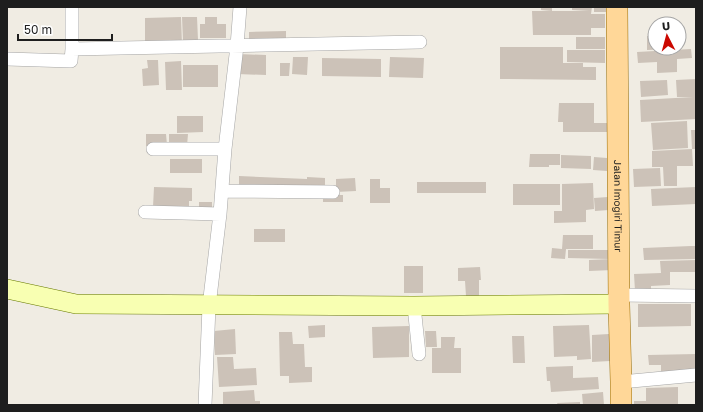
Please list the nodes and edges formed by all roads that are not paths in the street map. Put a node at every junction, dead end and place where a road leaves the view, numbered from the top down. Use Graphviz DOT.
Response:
graph roads {
  1 [pos="72,7"];
  2 [pos="240,7"];
  3 [pos="617,7"];
  4 [pos="420,42"];
  5 [pos="237,46"];
  6 [pos="72,49"];
  7 [pos="7,58"];
  8 [pos="153,148"];
  9 [pos="225,149"];
  10 [pos="222,192"];
  11 [pos="333,192"];
  12 [pos="145,212"];
  13 [pos="220,214"];
  14 [pos="7,289"];
  15 [pos="696,296"];
  16 [pos="619,300"];
  17 [pos="209,306"];
  18 [pos="414,306"];
  19 [pos="419,354"];
  20 [pos="696,375"];
  21 [pos="621,382"];
  22 [pos="205,405"];
  23 [pos="621,405"];
  1 -- 6 [label="street"];
  2 -- 5 [label="street"];
  3 -- 16 [label="main road, Jalan Imogiri Timur"];
  4 -- 5 [label="street"];
  5 -- 6 [label="street"];
  5 -- 9 [label="street"];
  6 -- 7 [label="street"];
  8 -- 9 [label="street"];
  9 -- 10 [label="street"];
  10 -- 11 [label="street"];
  10 -- 13 [label="street"];
  12 -- 13 [label="street"];
  13 -- 17 [label="street"];
  14 -- 17 [label="street"];
  15 -- 16 [label="street"];
  16 -- 18 [label="street"];
  16 -- 21 [label="main road, Jalan Imogiri Timur"];
  17 -- 18 [label="street"];
  17 -- 22 [label="street"];
  18 -- 19 [label="street"];
  20 -- 21 [label="street"];
  21 -- 23 [label="main road, Jalan Imogiri Timur"];
}
